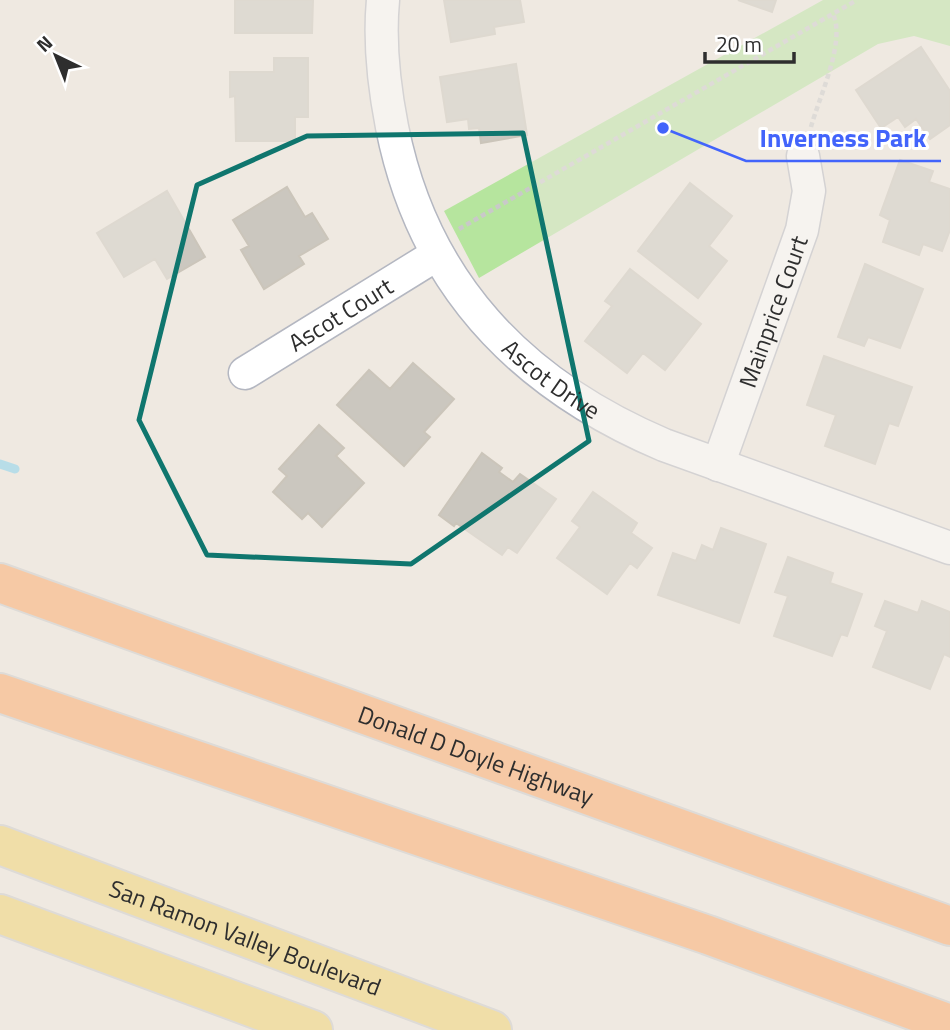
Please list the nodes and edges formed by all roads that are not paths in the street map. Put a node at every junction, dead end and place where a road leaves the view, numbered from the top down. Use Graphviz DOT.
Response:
graph roads {
  1 [pos="383,0"];
  2 [pos="803,156"];
  3 [pos="433,250"];
  4 [pos="245,373"];
  5 [pos="718,466"];
  6 [pos="950,548"];
  7 [pos="0,583"];
  8 [pos="0,693"];
  9 [pos="0,845"];
  10 [pos="0,914"];
  11 [pos="950,926"];
  12 [pos="950,1024"];
  13 [pos="313,1030"];
  14 [pos="492,1030"];
  1 -- 3 [label="street, Ascot Drive"];
  2 -- 5 [label="street, Mainprice Court"];
  3 -- 4 [label="street, Ascot Court"];
  3 -- 5 [label="street, Ascot Drive"];
  5 -- 6 [label="street, Ascot Drive"];
  7 -- 11 [label="highway, Donald D Doyle Highway"];
  8 -- 12 [label="highway"];
  9 -- 14 [label="main road, San Ramon Valley Boulevard"];
  10 -- 13 [label="main road"];
}
